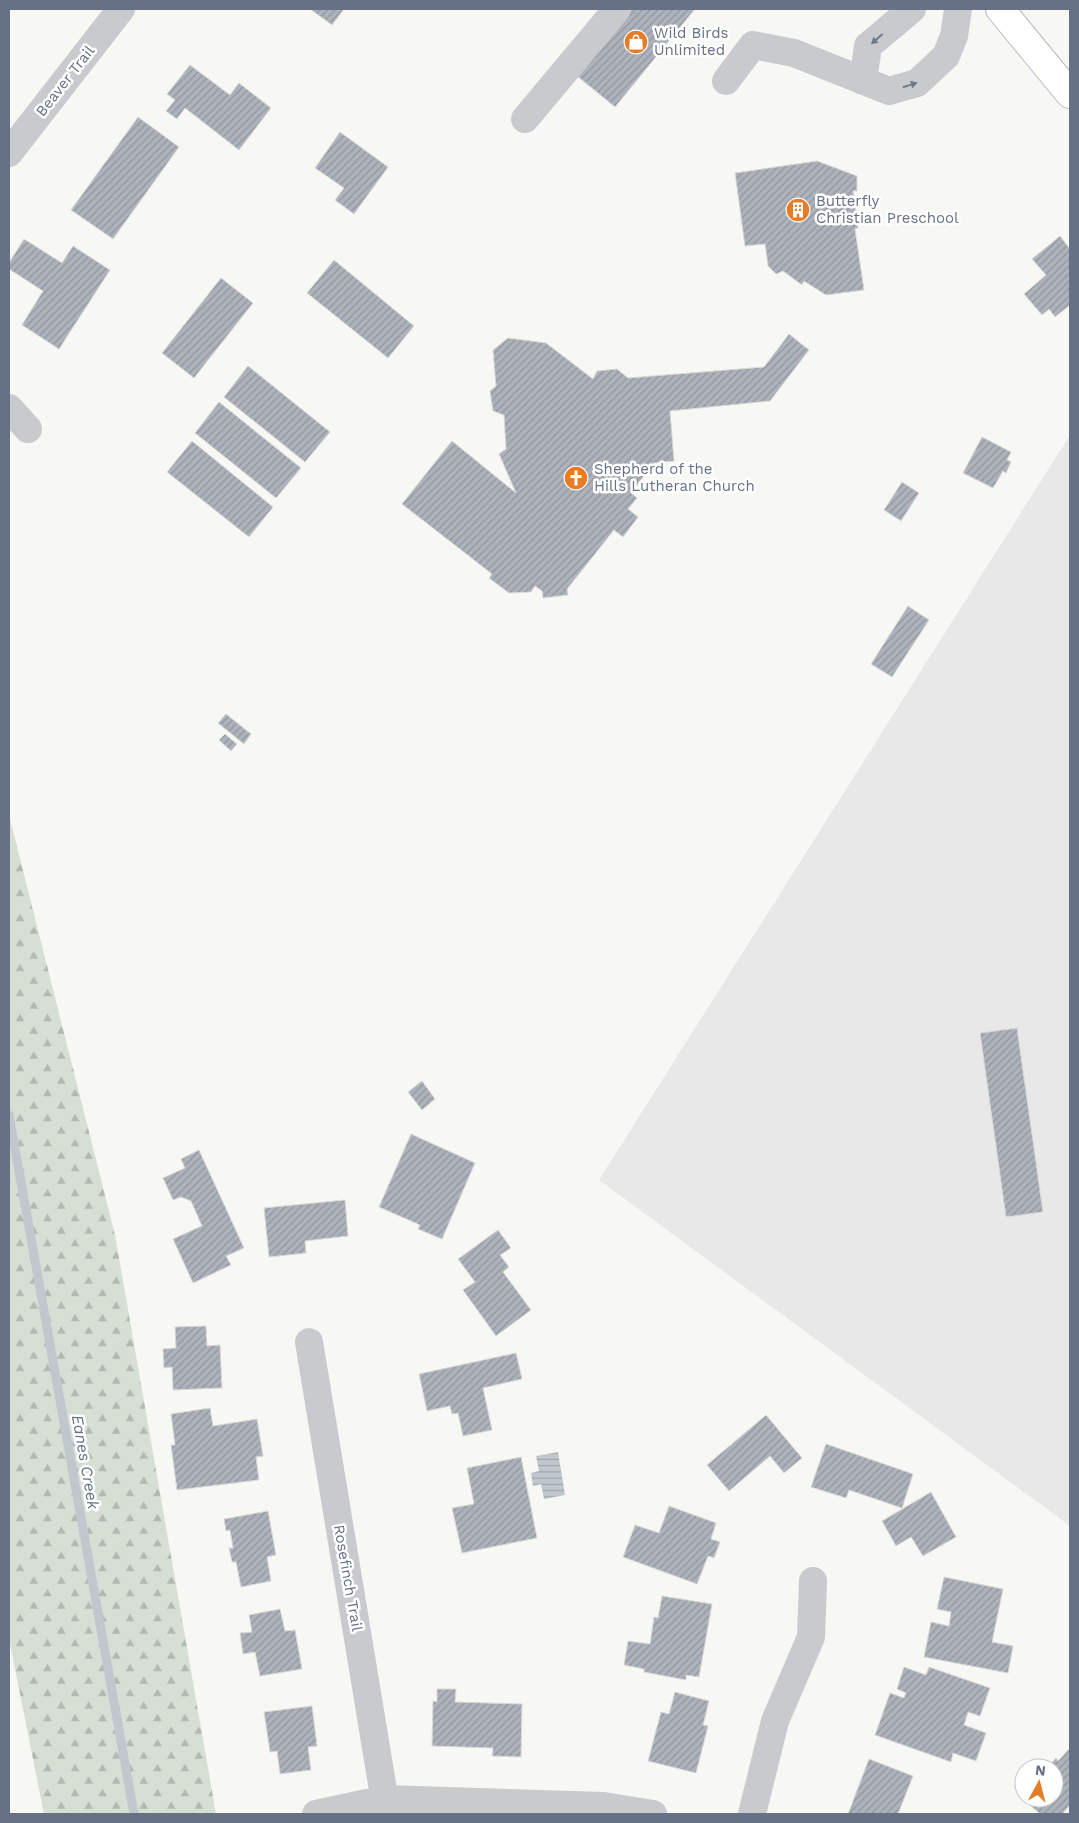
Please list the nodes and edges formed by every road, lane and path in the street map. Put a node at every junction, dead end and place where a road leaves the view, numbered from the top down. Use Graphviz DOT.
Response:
graph roads {
  1 [pos="121,9"];
  2 [pos="618,9"];
  3 [pos="912,9"];
  4 [pos="958,9"];
  5 [pos="1000,9"];
  6 [pos="726,81"];
  7 [pos="864,81"];
  8 [pos="1070,94"];
  9 [pos="525,119"];
  10 [pos="9,154"];
  11 [pos="9,408"];
  12 [pos="28,429"];
  13 [pos="308,1342"];
  14 [pos="813,1581"];
  15 [pos="386,1806"];
  16 [pos="316,1814"];
  17 [pos="653,1814"];
  18 [pos="752,1814"];
  1 -- 10 [label="street, Beaver Trail"];
  2 -- 9 [label="street"];
  3 -- 7 [label="street, one-way"];
  7 -- 4 [label="street, one-way"];
  5 -- 8 [label="main road"];
  6 -- 7 [label="street"];
  11 -- 12 [label="street"];
  13 -- 15 [label="street, Rosefinch Trail"];
  14 -- 18 [label="street"];
  15 -- 16 [label="street"];
  15 -- 17 [label="street"];
}
